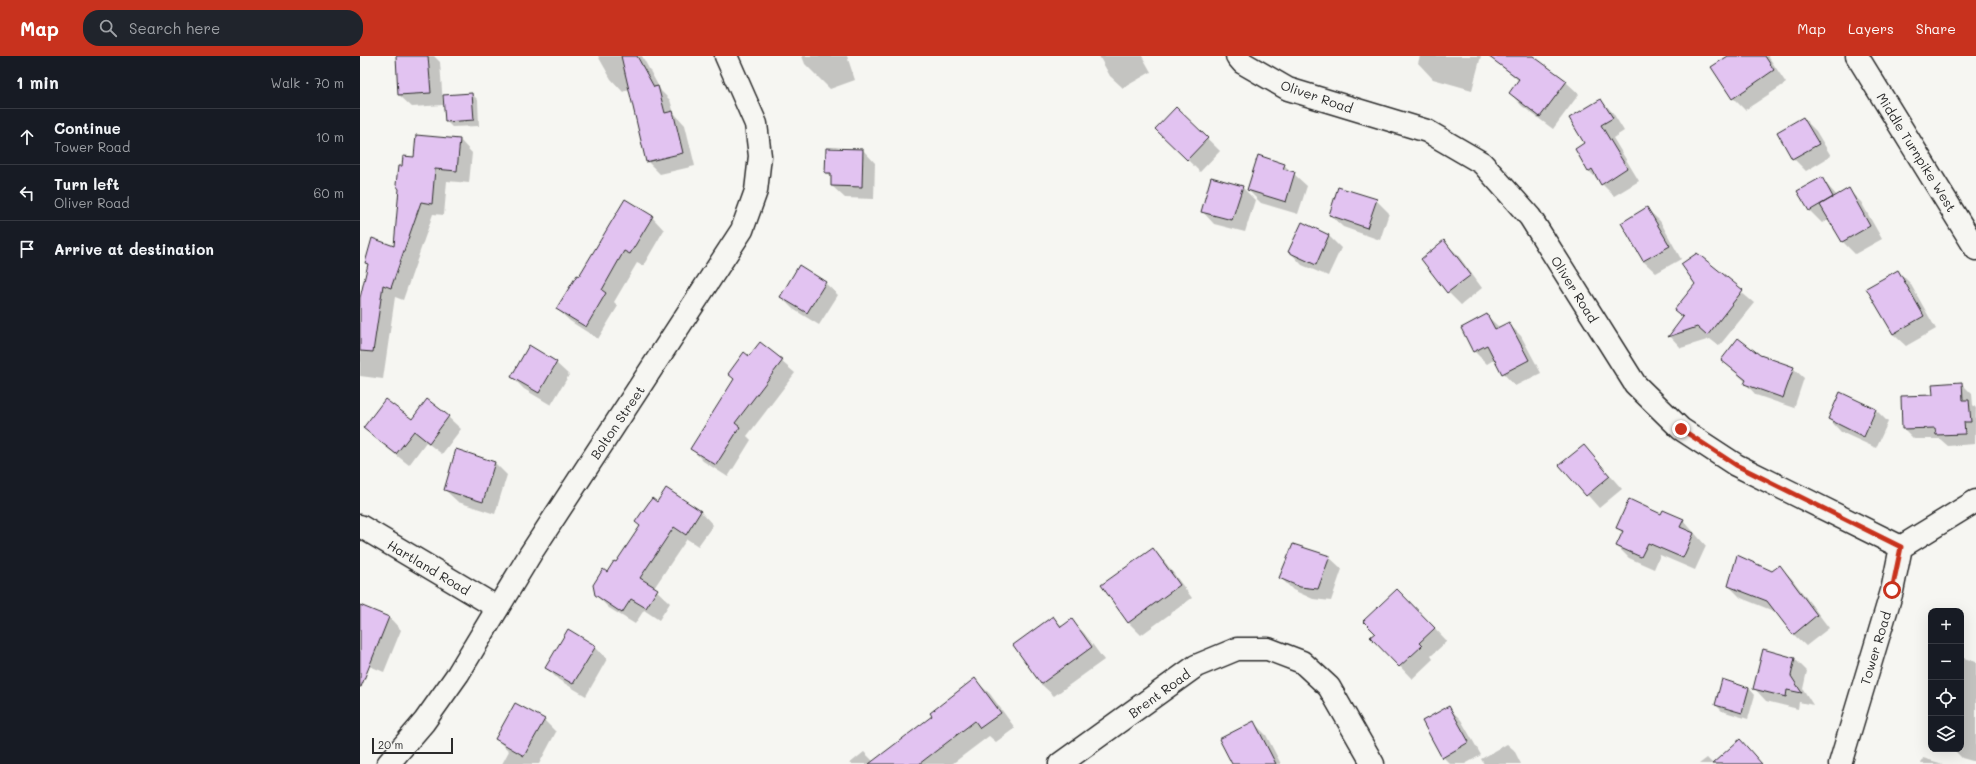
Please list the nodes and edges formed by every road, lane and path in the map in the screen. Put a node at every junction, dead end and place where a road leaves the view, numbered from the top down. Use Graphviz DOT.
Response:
graph roads {
  1 [pos="726,56"];
  2 [pos="1237,56"];
  3 [pos="1857,56"];
  4 [pos="1976,249"];
  5 [pos="1976,501"];
  6 [pos="360,526"];
  7 [pos="1901,547"];
  8 [pos="498,608"];
  9 [pos="388,764"];
  10 [pos="1060,764"];
  11 [pos="1372,764"];
  12 [pos="1840,764"];
  1 -- 8 [label="street, Bolton Street"];
  2 -- 7 [label="street, Oliver Road"];
  3 -- 4 [label="street, Middle Turnpike West"];
  5 -- 7 [label="street"];
  6 -- 8 [label="street, Hartland Road"];
  7 -- 12 [label="street, Tower Road"];
  8 -- 9 [label="street, Bolton Street"];
  10 -- 11 [label="street, Brent Road"];
}
